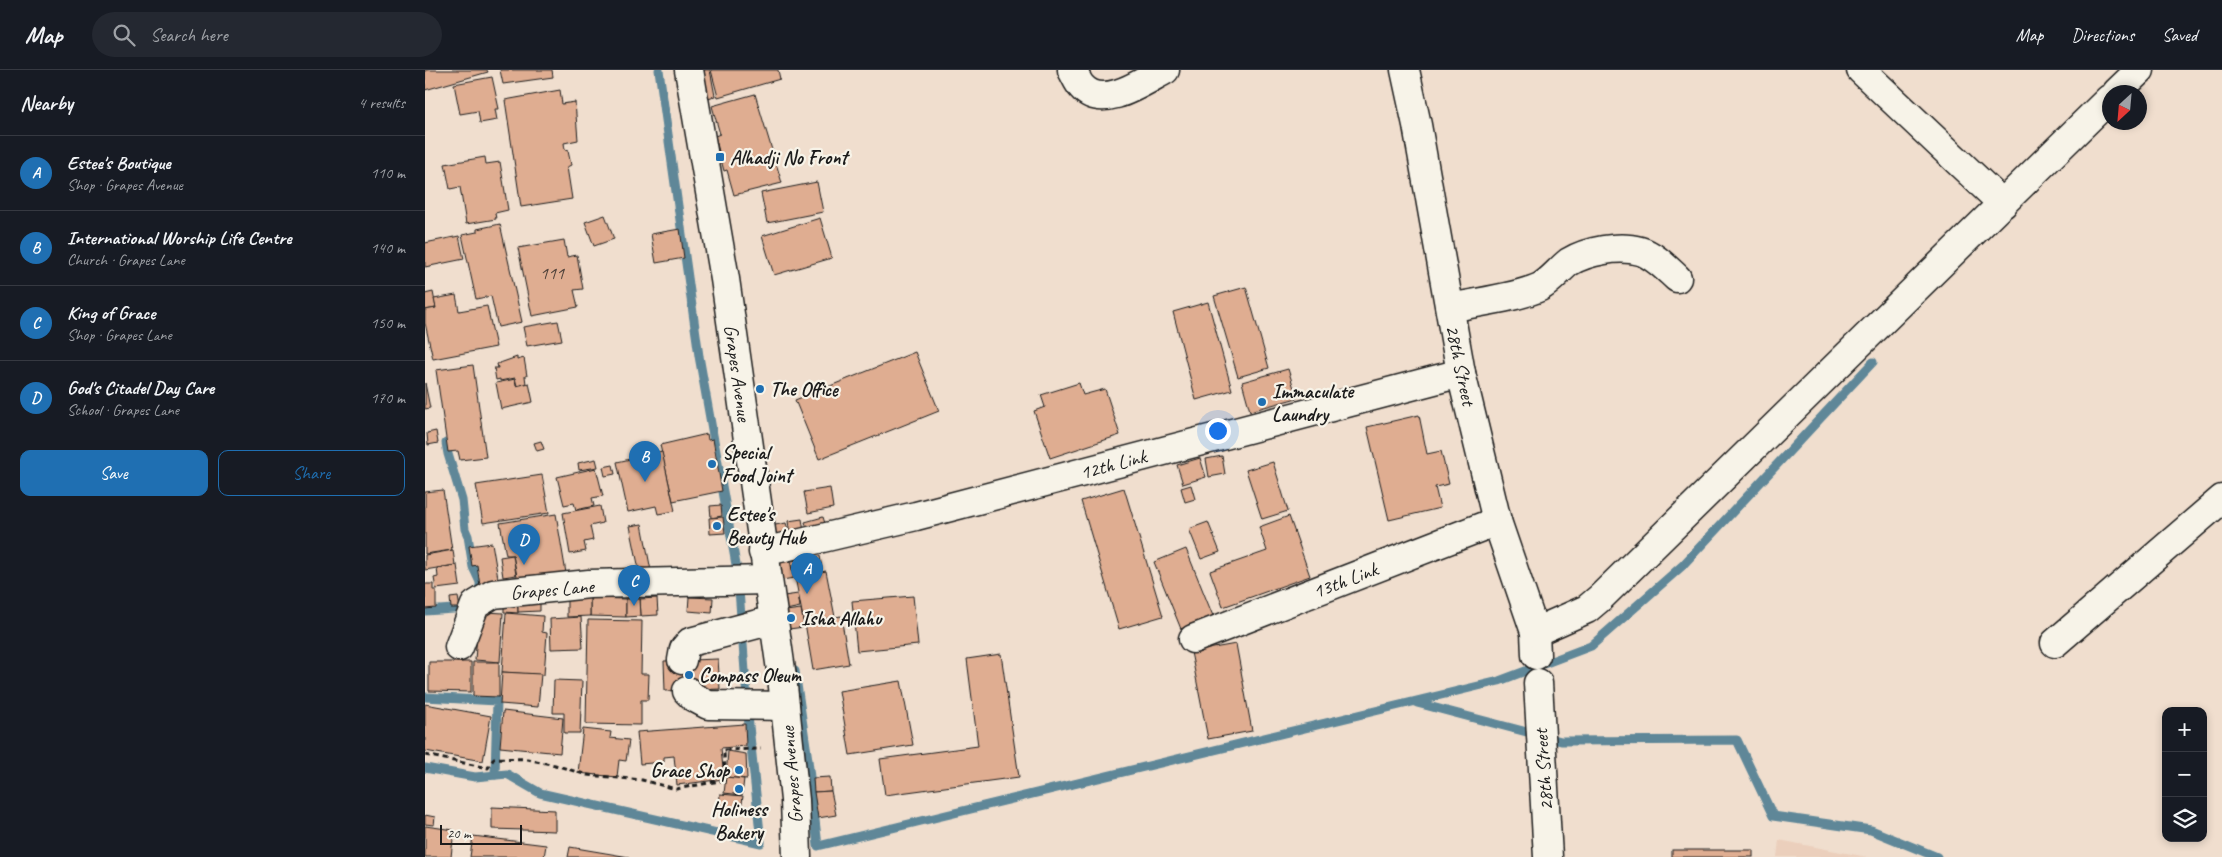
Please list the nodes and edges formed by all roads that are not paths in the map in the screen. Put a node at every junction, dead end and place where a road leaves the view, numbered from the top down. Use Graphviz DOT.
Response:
graph roads {
  1 [pos="689,70"];
  2 [pos="1073,70"];
  3 [pos="1165,70"];
  4 [pos="1405,70"];
  5 [pos="1861,70"];
  6 [pos="2140,70"];
  7 [pos="2124,85"];
  8 [pos="2102,107"];
  9 [pos="2003,204"];
  10 [pos="1677,278"];
  11 [pos="1450,308"];
  12 [pos="1461,373"];
  13 [pos="2222,499"];
  14 [pos="1497,521"];
  15 [pos="763,552"];
  16 [pos="767,580"];
  17 [pos="773,620"];
  18 [pos="1193,639"];
  19 [pos="2055,642"];
  20 [pos="459,647"];
  21 [pos="682,660"];
  22 [pos="1537,683"];
  23 [pos="687,691"];
  24 [pos="785,706"];
  25 [pos="797,857"];
  26 [pos="1548,857"];
  1 -- 15 [label="street, Grapes Avenue"];
  2 -- 3 [label="street"];
  4 -- 11 [label="street, 28th Street"];
  5 -- 9 [label="street"];
  6 -- 7 [label="street"];
  8 -- 9 [label="street"];
  9 -- 14 [label="street, 28th Street"];
  10 -- 11 [label="street"];
  11 -- 12 [label="street, 28th Street"];
  12 -- 14 [label="street, 28th Street"];
  12 -- 15 [label="street, 12th Link"];
  13 -- 19 [label="street"];
  14 -- 18 [label="street, 13th Link"];
  15 -- 16 [label="street, Grapes Avenue"];
  16 -- 17 [label="street, Grapes Avenue"];
  16 -- 20 [label="street, Grapes Lane"];
  17 -- 21 [label="street"];
  17 -- 24 [label="street, Grapes Avenue"];
  22 -- 26 [label="street, 28th Street"];
  23 -- 24 [label="street"];
  24 -- 25 [label="street, Grapes Avenue"];
}
